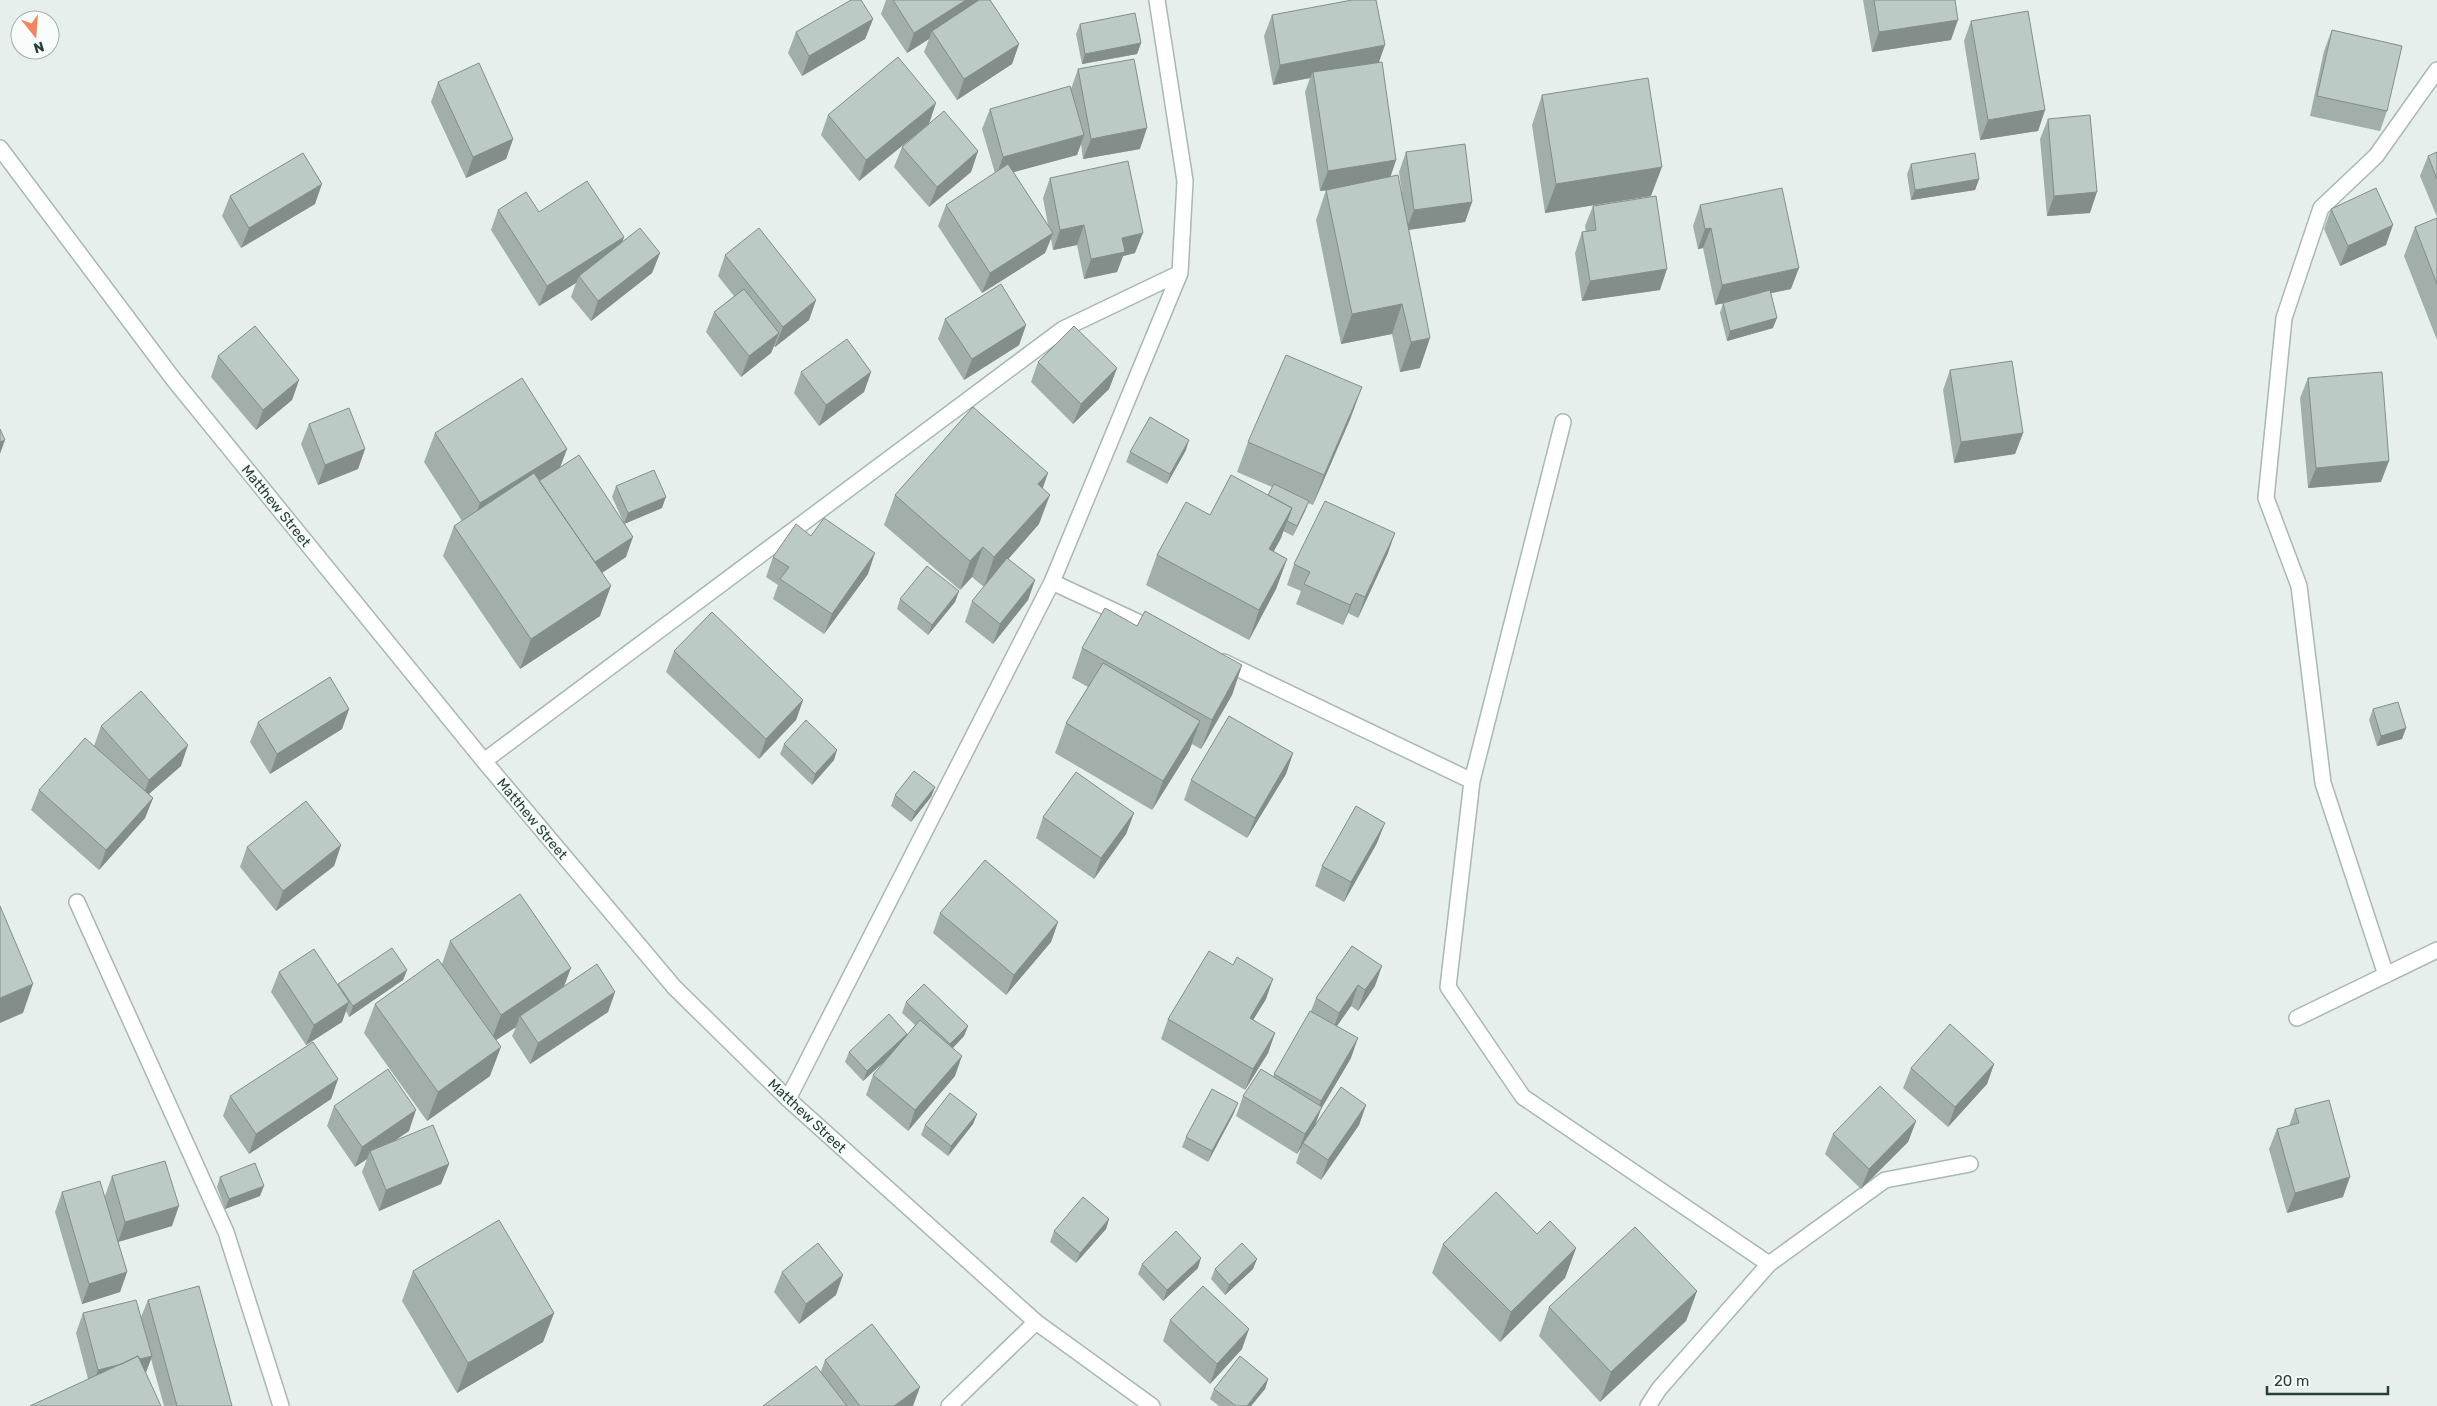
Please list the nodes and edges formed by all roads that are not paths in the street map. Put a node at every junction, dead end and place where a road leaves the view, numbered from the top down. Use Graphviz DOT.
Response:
graph roads {
  1 [pos="1157,0"];
  2 [pos="2437,70"];
  3 [pos="0,148"];
  4 [pos="1180,273"];
  5 [pos="1563,422"];
  6 [pos="1052,582"];
  7 [pos="1173,639"];
  8 [pos="1208,655"];
  9 [pos="484,761"];
  10 [pos="1472,781"];
  11 [pos="77,902"];
  12 [pos="2437,950"];
  13 [pos="2386,975"];
  14 [pos="2297,1018"];
  15 [pos="788,1100"];
  16 [pos="1970,1164"];
  17 [pos="1769,1264"];
  18 [pos="1036,1322"];
  19 [pos="281,1406"];
  20 [pos="949,1406"];
  21 [pos="1152,1406"];
  22 [pos="1648,1406"];
  1 -- 4 [label="street"];
  2 -- 13 [label="street"];
  3 -- 9 [label="street, Matthew Street"];
  4 -- 6 [label="street"];
  4 -- 9 [label="street"];
  5 -- 10 [label="street"];
  6 -- 7 [label="street"];
  6 -- 15 [label="street"];
  8 -- 10 [label="street"];
  9 -- 15 [label="street, Matthew Street"];
  10 -- 17 [label="street"];
  11 -- 19 [label="street"];
  12 -- 13 [label="street"];
  13 -- 14 [label="street"];
  15 -- 18 [label="street, Matthew Street"];
  16 -- 17 [label="street"];
  17 -- 22 [label="street"];
  18 -- 20 [label="street"];
  18 -- 21 [label="street, Matthew Street"];
}
